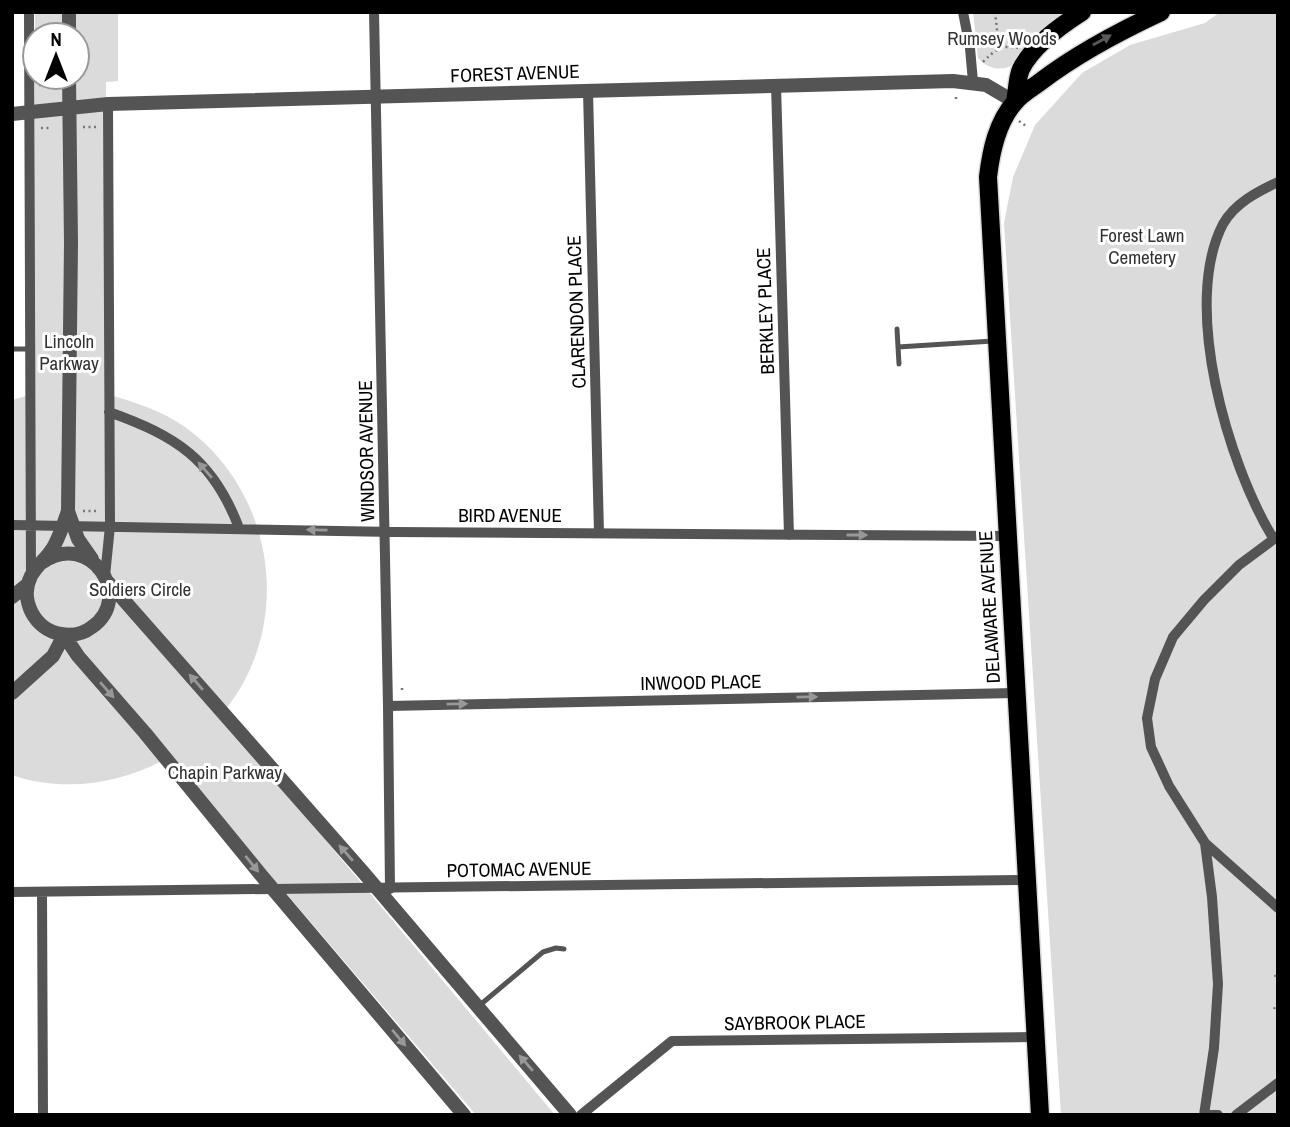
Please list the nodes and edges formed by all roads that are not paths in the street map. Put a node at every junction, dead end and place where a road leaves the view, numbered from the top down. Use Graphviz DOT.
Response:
graph roads {
  1 [pos="29,12"];
  2 [pos="374,12"];
  3 [pos="963,12"];
  4 [pos="1082,12"];
  5 [pos="1161,12"];
  6 [pos="973,82"];
  7 [pos="776,85"];
  8 [pos="69,91"];
  9 [pos="588,91"];
  10 [pos="377,96"];
  11 [pos="1015,102"];
  12 [pos="108,104"];
  13 [pos="69,108"];
  14 [pos="29,113"];
  15 [pos="12,114"];
  16 [pos="1278,182"];
  17 [pos="897,328"];
  18 [pos="996,341"];
  19 [pos="898,347"];
  20 [pos="29,348"];
  21 [pos="12,349"];
  22 [pos="899,364"];
  23 [pos="109,412"];
  24 [pos="12,525"];
  25 [pos="30,525"];
  26 [pos="68,525"];
  27 [pos="110,526"];
  28 [pos="239,528"];
  29 [pos="385,531"];
  30 [pos="599,533"];
  31 [pos="789,535"];
  32 [pos="1007,536"];
  33 [pos="1275,537"];
  34 [pos="43,562"];
  35 [pos="103,574"];
  36 [pos="29,581"];
  37 [pos="12,597"];
  38 [pos="66,635"];
  39 [pos="12,693"];
  40 [pos="1015,693"];
  41 [pos="388,706"];
  42 [pos="1205,843"];
  43 [pos="1027,880"];
  44 [pos="384,889"];
  45 [pos="274,891"];
  46 [pos="12,892"];
  47 [pos="42,892"];
  48 [pos="1278,908"];
  49 [pos="564,949"];
  50 [pos="477,1006"];
  51 [pos="1037,1037"];
  52 [pos="1278,1083"];
  53 [pos="43,1115"];
  54 [pos="464,1115"];
  55 [pos="570,1115"];
  56 [pos="581,1115"];
  57 [pos="1040,1115"];
  58 [pos="1218,1115"];
  59 [pos="1236,1115"];
  1 -- 14 [label="street"];
  2 -- 10 [label="street, WINDSOR AVENUE"];
  3 -- 6 [label="street"];
  4 -- 11 [label="main road, DELAWARE AVENUE"];
  11 -- 5 [label="main road, DELAWARE AVENUE, one-way"];
  6 -- 7 [label="street, FOREST AVENUE"];
  6 -- 11 [label="street, FOREST AVENUE"];
  7 -- 9 [label="street, FOREST AVENUE"];
  7 -- 31 [label="street, BERKLEY PLACE"];
  8 -- 13 [label="street"];
  9 -- 10 [label="street, FOREST AVENUE"];
  9 -- 30 [label="street, CLARENDON PLACE"];
  10 -- 12 [label="street, FOREST AVENUE"];
  10 -- 29 [label="street, WINDSOR AVENUE"];
  11 -- 18 [label="main road, DELAWARE AVENUE"];
  12 -- 13 [label="street, FOREST AVENUE"];
  12 -- 23 [label="street"];
  13 -- 14 [label="street, FOREST AVENUE"];
  13 -- 26 [label="street"];
  14 -- 15 [label="street, FOREST AVENUE"];
  14 -- 20 [label="street"];
  16 -- 33 [label="street"];
  17 -- 19 [label="lane"];
  18 -- 19 [label="lane"];
  18 -- 32 [label="main road, DELAWARE AVENUE"];
  19 -- 22 [label="lane"];
  20 -- 21 [label="lane"];
  20 -- 25 [label="street"];
  23 -- 27 [label="street"];
  28 -- 23 [label="street, one-way"];
  24 -- 25 [label="street, BIRD AVENUE"];
  25 -- 26 [label="street, BIRD AVENUE"];
  25 -- 36 [label="street"];
  26 -- 27 [label="street, BIRD AVENUE"];
  26 -- 34 [label="street"];
  26 -- 35 [label="street"];
  27 -- 28 [label="street, BIRD AVENUE"];
  27 -- 35 [label="street"];
  29 -- 28 [label="street, BIRD AVENUE, one-way"];
  29 -- 30 [label="street, BIRD AVENUE"];
  29 -- 41 [label="street, WINDSOR AVENUE"];
  30 -- 31 [label="street, BIRD AVENUE"];
  31 -- 32 [label="street, BIRD AVENUE, one-way"];
  32 -- 40 [label="main road, DELAWARE AVENUE"];
  33 -- 42 [label="street"];
  34 -- 35 [label="street"];
  34 -- 36 [label="street"];
  35 -- 38 [label="street"];
  44 -- 35 [label="street, one-way"];
  36 -- 37 [label="street"];
  36 -- 38 [label="street"];
  38 -- 39 [label="street"];
  38 -- 45 [label="street, one-way"];
  41 -- 40 [label="street, INWOOD PLACE, one-way"];
  40 -- 43 [label="main road, DELAWARE AVENUE"];
  41 -- 44 [label="street, WINDSOR AVENUE"];
  42 -- 48 [label="street"];
  42 -- 58 [label="street"];
  43 -- 44 [label="street, POTOMAC AVENUE"];
  43 -- 51 [label="main road, DELAWARE AVENUE"];
  44 -- 45 [label="street, POTOMAC AVENUE"];
  44 -- 50 [label="street"];
  45 -- 47 [label="street, POTOMAC AVENUE"];
  45 -- 54 [label="street, one-way"];
  46 -- 47 [label="street, POTOMAC AVENUE"];
  47 -- 53 [label="street"];
  49 -- 50 [label="lane"];
  55 -- 50 [label="street, one-way"];
  51 -- 56 [label="street, SAYBROOK PLACE"];
  51 -- 57 [label="main road, DELAWARE AVENUE"];
  52 -- 59 [label="street"];
}
